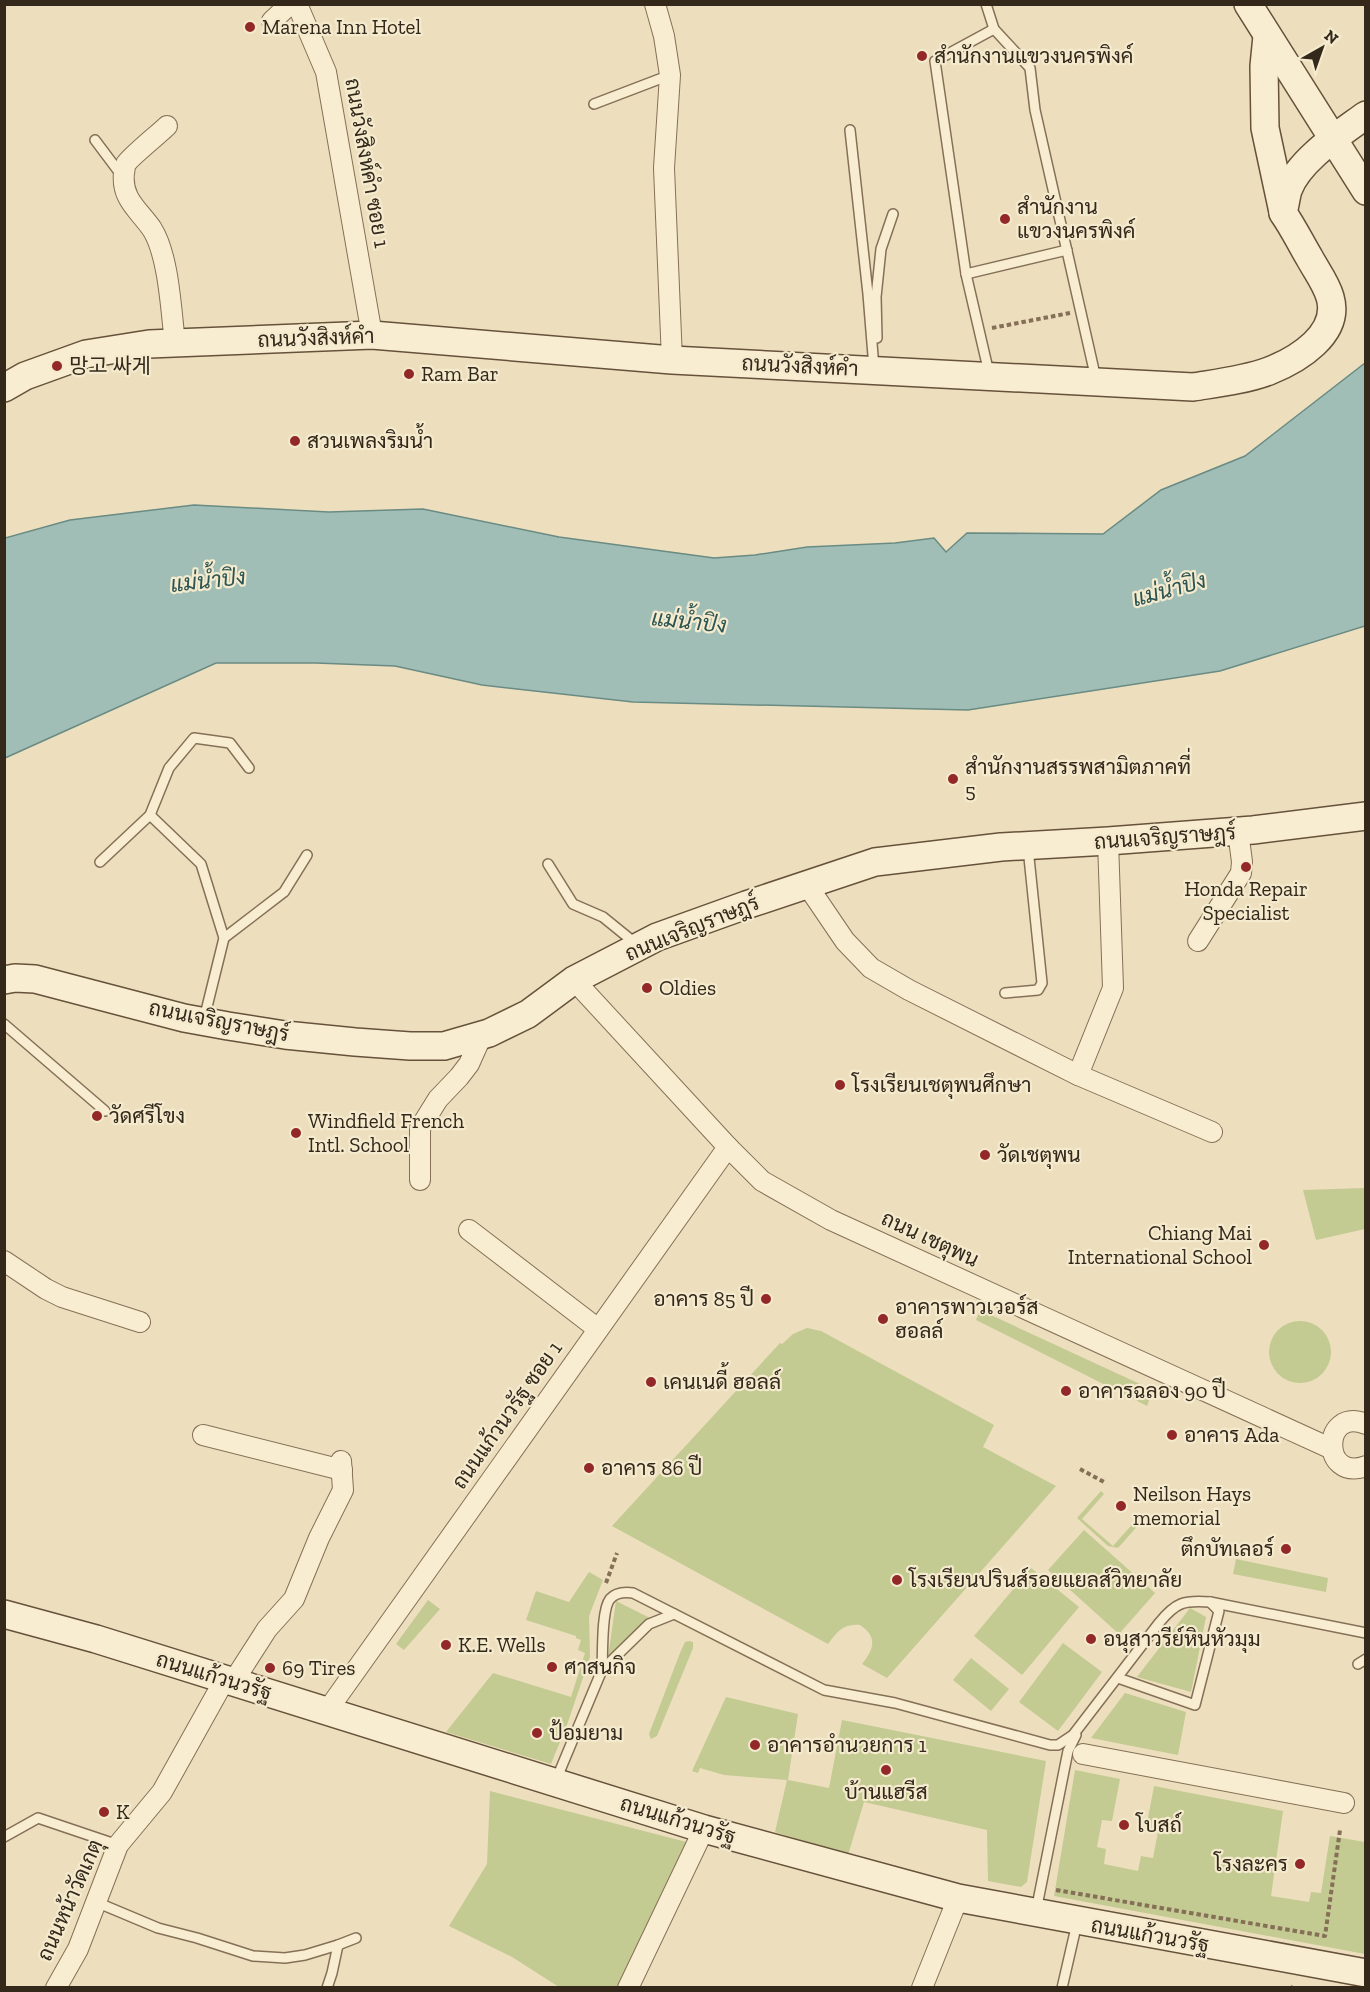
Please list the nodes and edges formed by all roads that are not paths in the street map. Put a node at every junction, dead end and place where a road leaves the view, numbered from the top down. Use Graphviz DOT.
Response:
graph roads {
  1 [pos="290,4"];
  2 [pos="297,4"];
  3 [pos="655,4"];
  4 [pos="986,4"];
  5 [pos="1248,4"];
  6 [pos="272,21"];
  7 [pos="994,29"];
  8 [pos="1267,36"];
  9 [pos="670,75"];
  10 [pos="594,104"];
  11 [pos="1365,115"];
  12 [pos="167,126"];
  13 [pos="850,130"];
  14 [pos="95,140"];
  15 [pos="1332,140"];
  16 [pos="124,178"];
  17 [pos="1365,191"];
  18 [pos="1283,213"];
  19 [pos="893,214"];
  20 [pos="1067,250"];
  21 [pos="966,274"];
  22 [pos="372,334"];
  23 [pos="175,343"];
  24 [pos="672,360"];
  25 [pos="876,370"];
  26 [pos="990,376"];
  27 [pos="1096,382"];
  28 [pos="4,388"];
  29 [pos="249,768"];
  30 [pos="150,815"];
  31 [pos="1365,816"];
  32 [pos="1239,831"];
  33 [pos="1108,841"];
  34 [pos="1028,846"];
  35 [pos="307,855"];
  36 [pos="100,862"];
  37 [pos="548,864"];
  38 [pos="807,885"];
  39 [pos="224,938"];
  40 [pos="1198,941"];
  41 [pos="640,947"];
  42 [pos="4,980"];
  43 [pos="574,980"];
  44 [pos="1005,993"];
  45 [pos="203,1021"];
  46 [pos="4,1024"];
  47 [pos="482,1035"];
  48 [pos="1078,1075"];
  49 [pos="105,1111"];
  50 [pos="1212,1132"];
  51 [pos="728,1147"];
  52 [pos="420,1180"];
  53 [pos="469,1230"];
  54 [pos="4,1261"];
  55 [pos="140,1322"];
  56 [pos="598,1329"];
  57 [pos="1364,1421"];
  58 [pos="203,1435"];
  59 [pos="1332,1449"];
  60 [pos="1365,1466"];
  61 [pos="1210,1602"];
  62 [pos="4,1614"];
  63 [pos="674,1614"];
  64 [pos="1365,1633"];
  65 [pos="602,1670"];
  66 [pos="1118,1678"];
  67 [pos="229,1681"];
  68 [pos="327,1710"];
  69 [pos="1080,1728"];
  70 [pos="1083,1754"];
  71 [pos="555,1782"];
  72 [pos="1344,1803"];
  73 [pos="704,1829"];
  74 [pos="4,1837"];
  75 [pos="118,1845"];
  76 [pos="958,1898"];
  77 [pos="96,1902"];
  78 [pos="1035,1914"];
  79 [pos="1068,1920"];
  80 [pos="356,1938"];
  81 [pos="338,1945"];
  82 [pos="1365,1973"];
  83 [pos="56,1988"];
  84 [pos="327,1988"];
  85 [pos="628,1988"];
  86 [pos="922,1988"];
  87 [pos="1062,1988"];
  1 -- 6 [label="street"];
  2 -- 22 [label="street, ถนนวังสิงห์คำ ซอย 1"];
  3 -- 9 [label="street"];
  4 -- 7 [label="lane"];
  5 -- 8 [label="street"];
  7 -- 20 [label="lane"];
  7 -- 21 [label="lane"];
  8 -- 15 [label="street"];
  8 -- 18 [label="street"];
  9 -- 10 [label="lane"];
  9 -- 24 [label="street"];
  11 -- 15 [label="street"];
  12 -- 16 [label="street"];
  13 -- 25 [label="lane"];
  14 -- 16 [label="lane"];
  15 -- 17 [label="street"];
  15 -- 18 [label="street"];
  16 -- 23 [label="street"];
  18 -- 27 [label="street, ถนนวังสิงห์คำ"];
  19 -- 25 [label="lane"];
  20 -- 21 [label="lane"];
  20 -- 27 [label="lane"];
  21 -- 26 [label="lane"];
  22 -- 23 [label="street, ถนนวังสิงห์คำ"];
  22 -- 24 [label="street, ถนนวังสิงห์คำ"];
  23 -- 28 [label="street, ถนนวังสิงห์คำ"];
  24 -- 25 [label="street, ถนนวังสิงห์คำ"];
  25 -- 26 [label="street, ถนนวังสิงห์คำ"];
  26 -- 27 [label="street, ถนนวังสิงห์คำ"];
  29 -- 30 [label="lane"];
  30 -- 36 [label="lane"];
  30 -- 39 [label="lane"];
  31 -- 32 [label="street, ถนนเจริญราษฎร์"];
  32 -- 33 [label="street, ถนนเจริญราษฎร์"];
  32 -- 40 [label="street"];
  33 -- 34 [label="street, ถนนเจริญราษฎร์"];
  33 -- 48 [label="street"];
  34 -- 38 [label="street, ถนนเจริญราษฎร์"];
  34 -- 44 [label="lane"];
  35 -- 39 [label="lane"];
  37 -- 41 [label="lane"];
  38 -- 41 [label="street, ถนนเจริญราษฎร์"];
  38 -- 48 [label="street"];
  39 -- 45 [label="lane"];
  41 -- 43 [label="street, ถนนเจริญราษฎร์"];
  42 -- 45 [label="street, ถนนเจริญราษฎร์"];
  43 -- 47 [label="street, ถนนเจริญราษฎร์"];
  43 -- 51 [label="street, ถนน เชตุพน"];
  45 -- 47 [label="street, ถนนเจริญราษฎร์"];
  46 -- 49 [label="lane"];
  47 -- 52 [label="street"];
  48 -- 50 [label="street"];
  51 -- 56 [label="street, ถนนแก้วนวรัฐ ซอย 1"];
  51 -- 59 [label="street, ถนน เชตุพน"];
  53 -- 56 [label="street"];
  54 -- 55 [label="street"];
  56 -- 68 [label="street, ถนนแก้วนวรัฐ ซอย 1"];
  57 -- 59 [label="street"];
  58 -- 67 [label="street, ถนนหน้าวัดเกตุ"];
  59 -- 60 [label="street, ถนน เชตุพน"];
  61 -- 64 [label="lane"];
  61 -- 66 [label="lane"];
  61 -- 66 [label="lane"];
  62 -- 67 [label="street, ถนนแก้วนวรัฐ"];
  63 -- 65 [label="lane"];
  63 -- 65 [label="lane"];
  63 -- 69 [label="lane"];
  65 -- 71 [label="lane"];
  66 -- 69 [label="lane"];
  67 -- 68 [label="street, ถนนแก้วนวรัฐ"];
  67 -- 75 [label="street, ถนนหน้าวัดเกตุ"];
  68 -- 71 [label="street, ถนนแก้วนวรัฐ"];
  69 -- 78 [label="lane"];
  70 -- 72 [label="street"];
  71 -- 73 [label="street, ถนนแก้วนวรัฐ"];
  73 -- 76 [label="street, ถนนแก้วนวรัฐ"];
  73 -- 85 [label="street"];
  74 -- 75 [label="lane"];
  75 -- 77 [label="street, ถนนหน้าวัดเกตุ"];
  76 -- 78 [label="street, ถนนแก้วนวรัฐ"];
  76 -- 86 [label="street"];
  77 -- 81 [label="lane"];
  77 -- 83 [label="street, ถนนหน้าวัดเกตุ"];
  78 -- 79 [label="street, ถนนแก้วนวรัฐ"];
  79 -- 82 [label="street, ถนนแก้วนวรัฐ"];
  79 -- 87 [label="lane"];
  80 -- 81 [label="lane"];
  81 -- 84 [label="lane"];
}
